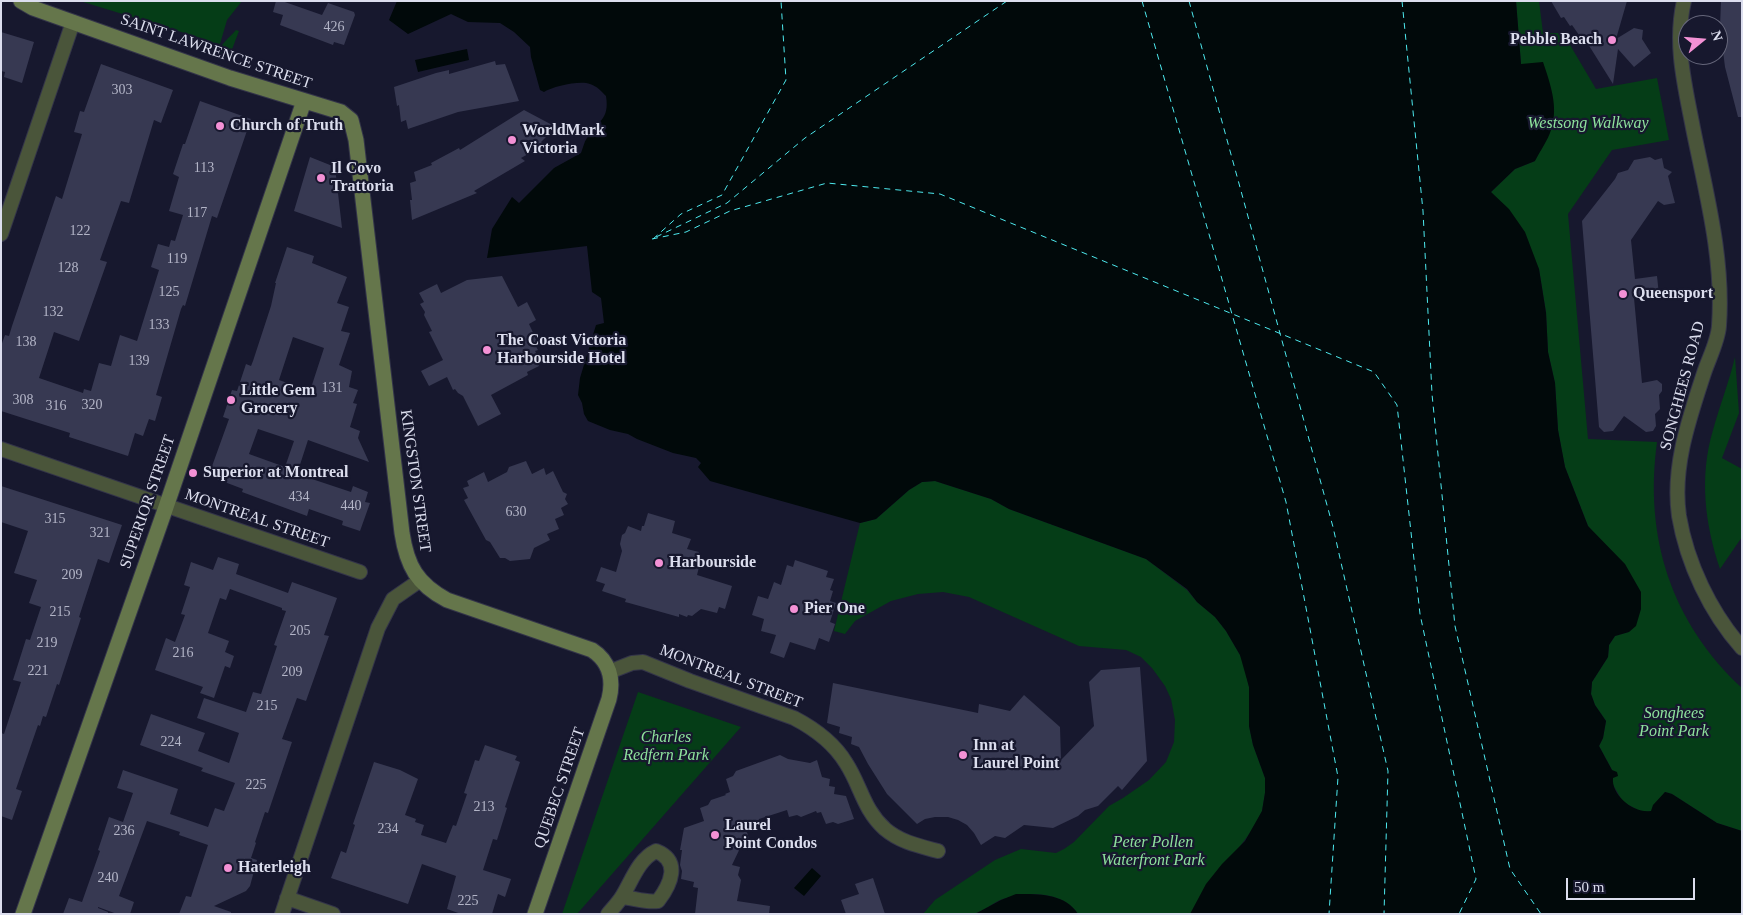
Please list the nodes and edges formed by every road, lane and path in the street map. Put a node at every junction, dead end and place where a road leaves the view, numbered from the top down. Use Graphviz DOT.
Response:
graph roads {
  1 [pos="21,1"];
  2 [pos="1684,1"];
  3 [pos="73,22"];
  4 [pos="304,100"];
  5 [pos="356,140"];
  6 [pos="1,234"];
  7 [pos="1,450"];
  8 [pos="166,507"];
  9 [pos="360,572"];
  10 [pos="419,581"];
  11 [pos="1742,648"];
  12 [pos="609,672"];
  13 [pos="938,851"];
  14 [pos="622,897"];
  15 [pos="287,898"];
  16 [pos="23,914"];
  17 [pos="282,914"];
  18 [pos="333,914"];
  19 [pos="535,914"];
  20 [pos="608,914"];
  1 -- 3 [label="street, SAINT LAWRENCE STREET"];
  2 -- 11 [label="street, SONGHEES ROAD"];
  3 -- 4 [label="street, SAINT LAWRENCE STREET"];
  3 -- 6 [label="street"];
  4 -- 5 [label="street, SAINT LAWRENCE STREET"];
  4 -- 8 [label="street, SUPERIOR STREET"];
  5 -- 10 [label="street, KINGSTON STREET"];
  7 -- 8 [label="street, MONTREAL STREET"];
  8 -- 9 [label="street, MONTREAL STREET"];
  8 -- 16 [label="street, SUPERIOR STREET"];
  10 -- 12 [label="street"];
  10 -- 15 [label="street"];
  12 -- 13 [label="street, MONTREAL STREET"];
  12 -- 19 [label="street, QUEBEC STREET"];
  14 -- 20 [label="street"];
  15 -- 17 [label="street"];
  15 -- 18 [label="street"];
}
